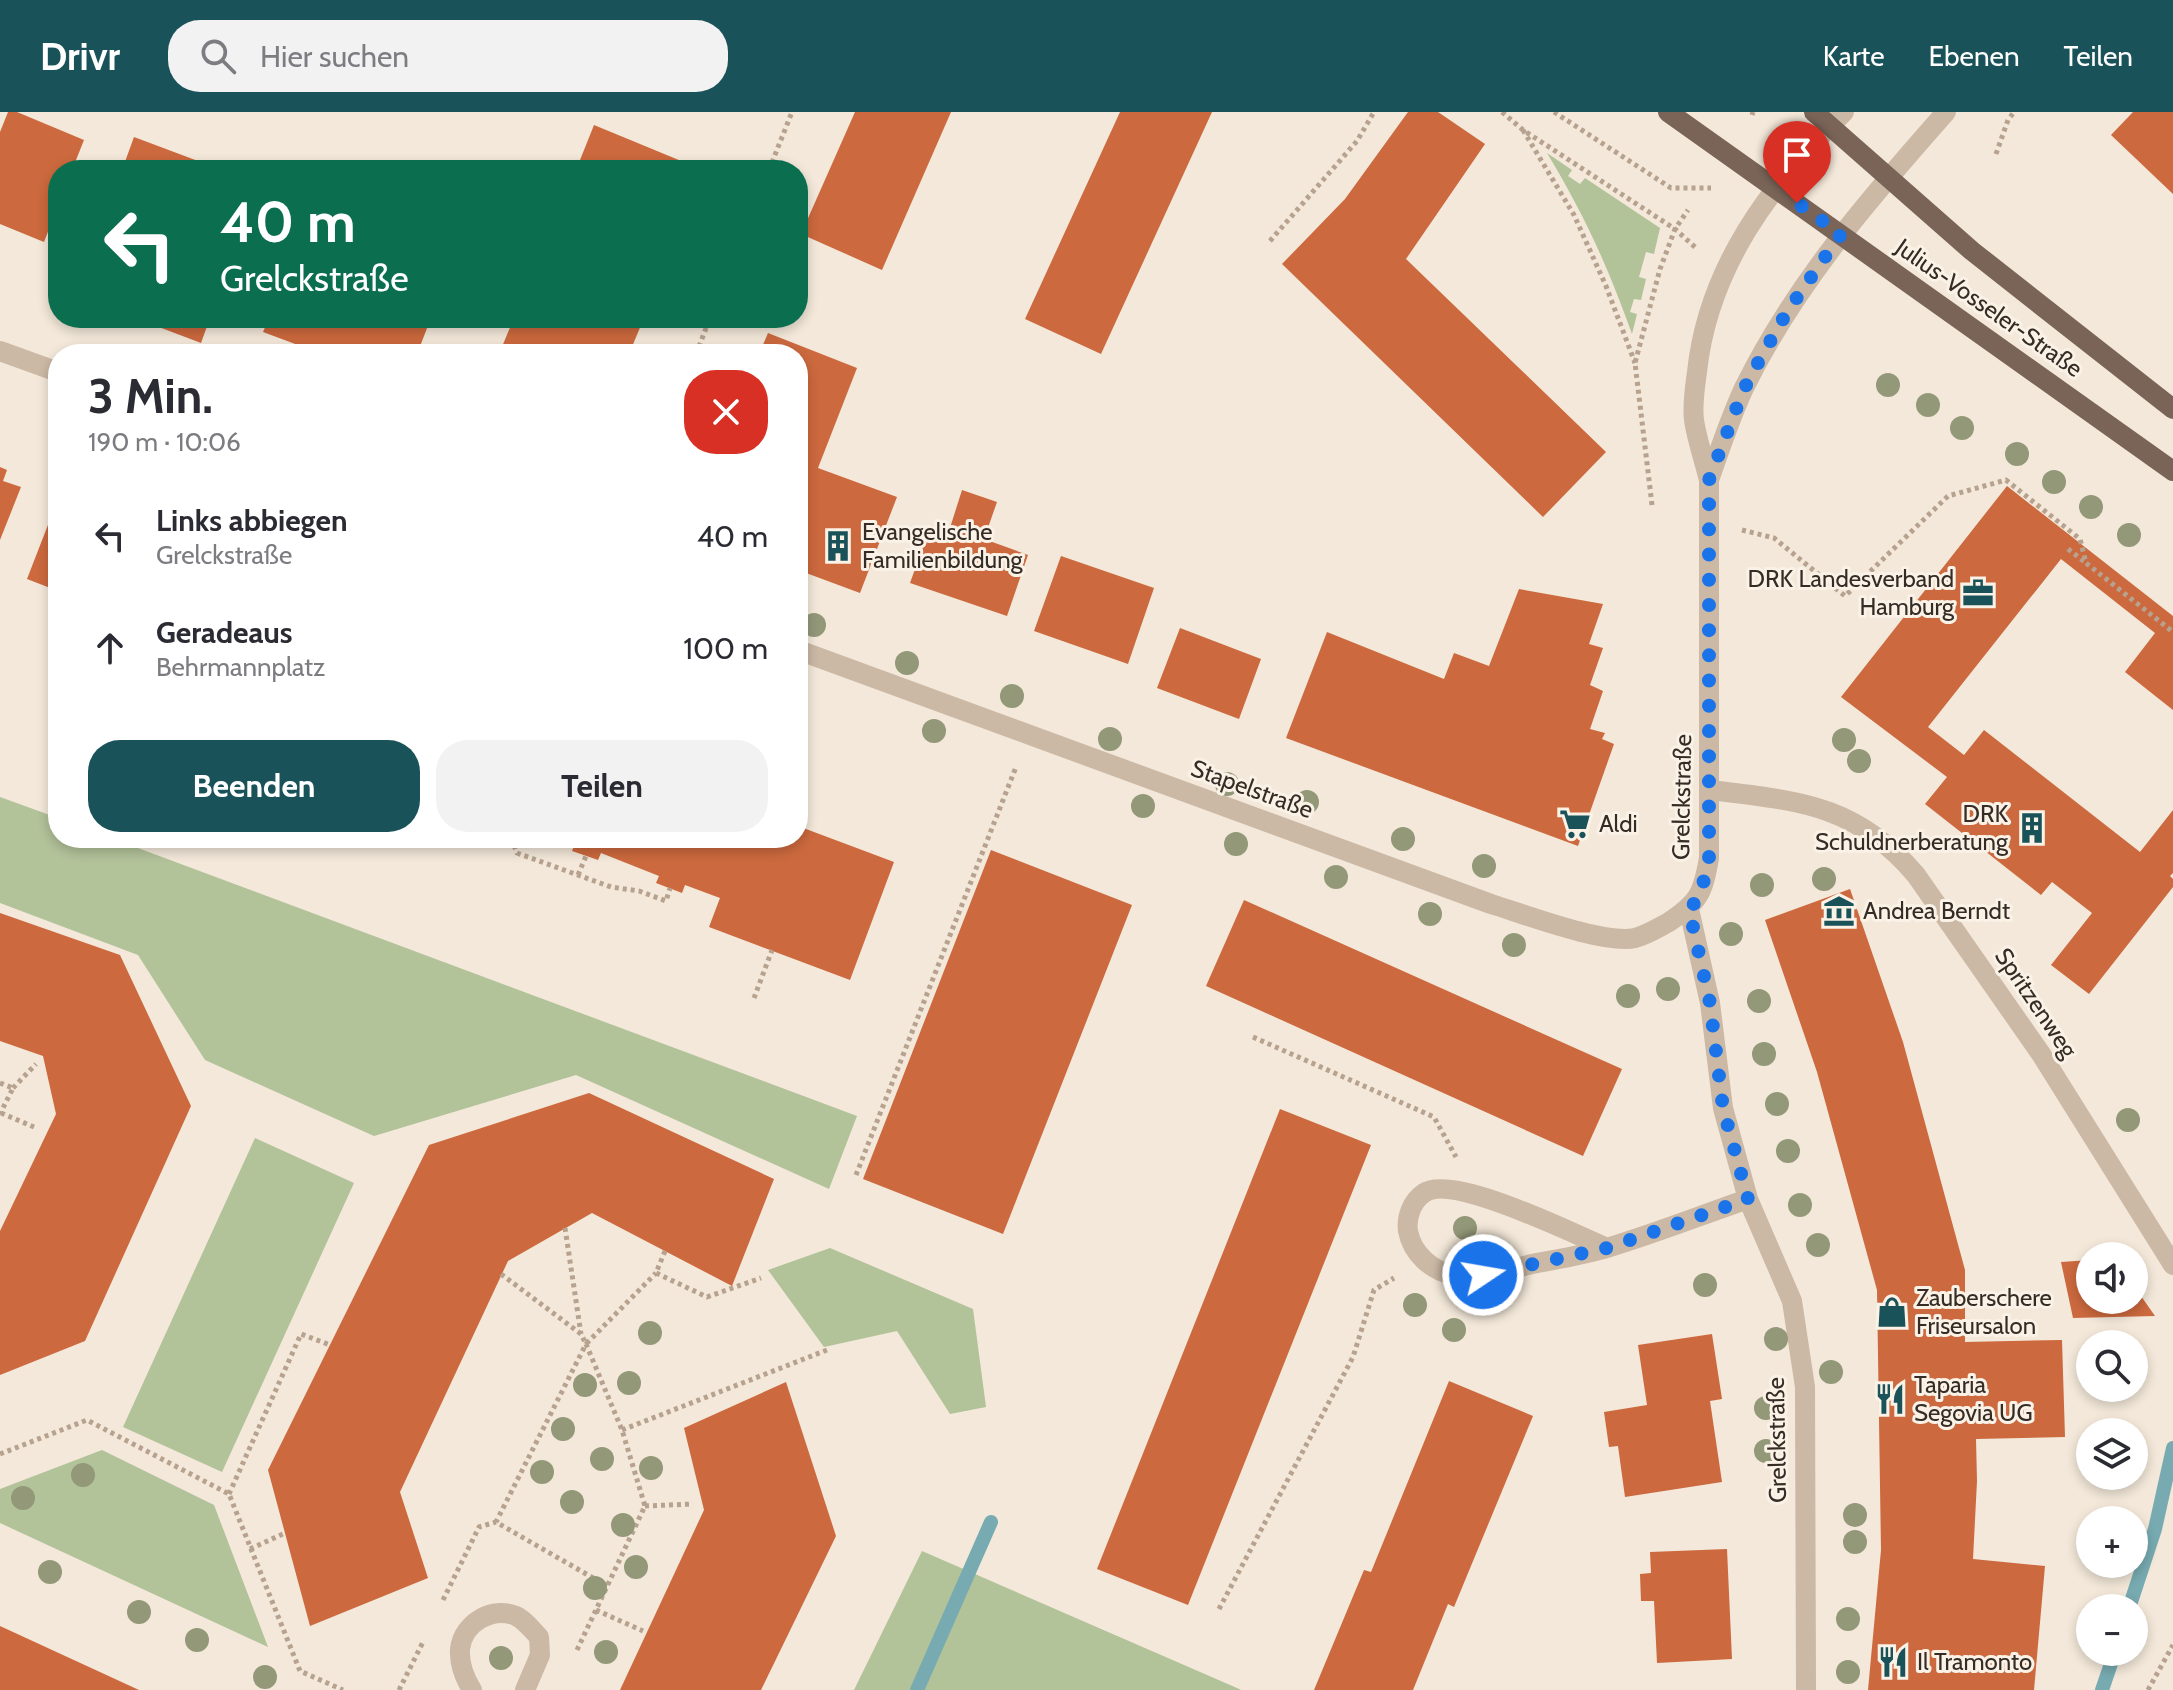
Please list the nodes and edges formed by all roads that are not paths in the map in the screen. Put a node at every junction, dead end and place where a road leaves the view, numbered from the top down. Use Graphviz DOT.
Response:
graph roads {
  1 [pos="1668,112"];
  2 [pos="1814,112"];
  3 [pos="1946,112"];
  4 [pos="1837,119"];
  5 [pos="1887,178"];
  6 [pos="1774,187"];
  7 [pos="1841,234"];
  8 [pos="0,351"];
  9 [pos="48,368"];
  10 [pos="2173,409"];
  11 [pos="2173,471"];
  12 [pos="1709,480"];
  13 [pos="808,654"];
  14 [pos="1710,790"];
  15 [pos="1689,909"];
  16 [pos="1748,1199"];
  17 [pos="2164,1238"];
  18 [pos="1607,1248"];
  19 [pos="2173,1265"];
  20 [pos="472,1690"];
  21 [pos="525,1690"];
  22 [pos="1806,1690"];
  1 -- 6 [label="main road, Julius-Vosseler-Straße"];
  2 -- 4 [label="main road, Julius-Vosseler-Straße"];
  3 -- 5 [label="street"];
  4 -- 5 [label="main road, Julius-Vosseler-Straße"];
  4 -- 6 [label="street"];
  5 -- 7 [label="street"];
  5 -- 10 [label="main road, Julius-Vosseler-Straße"];
  6 -- 7 [label="main road, Julius-Vosseler-Straße"];
  6 -- 12 [label="street"];
  7 -- 11 [label="main road, Julius-Vosseler-Straße"];
  7 -- 12 [label="street"];
  8 -- 9 [label="street"];
  12 -- 14 [label="street, Grelckstraße"];
  13 -- 15 [label="street, Stapelstraße"];
  14 -- 15 [label="street, Grelckstraße"];
  14 -- 17 [label="street, Spritzenweg"];
  15 -- 16 [label="street, Grelckstraße"];
  16 -- 18 [label="street"];
  16 -- 22 [label="street, Grelckstraße"];
  17 -- 19 [label="street, Spritzenweg"];
  18 -- 18 [label="street"];
  20 -- 21 [label="street"];
}
